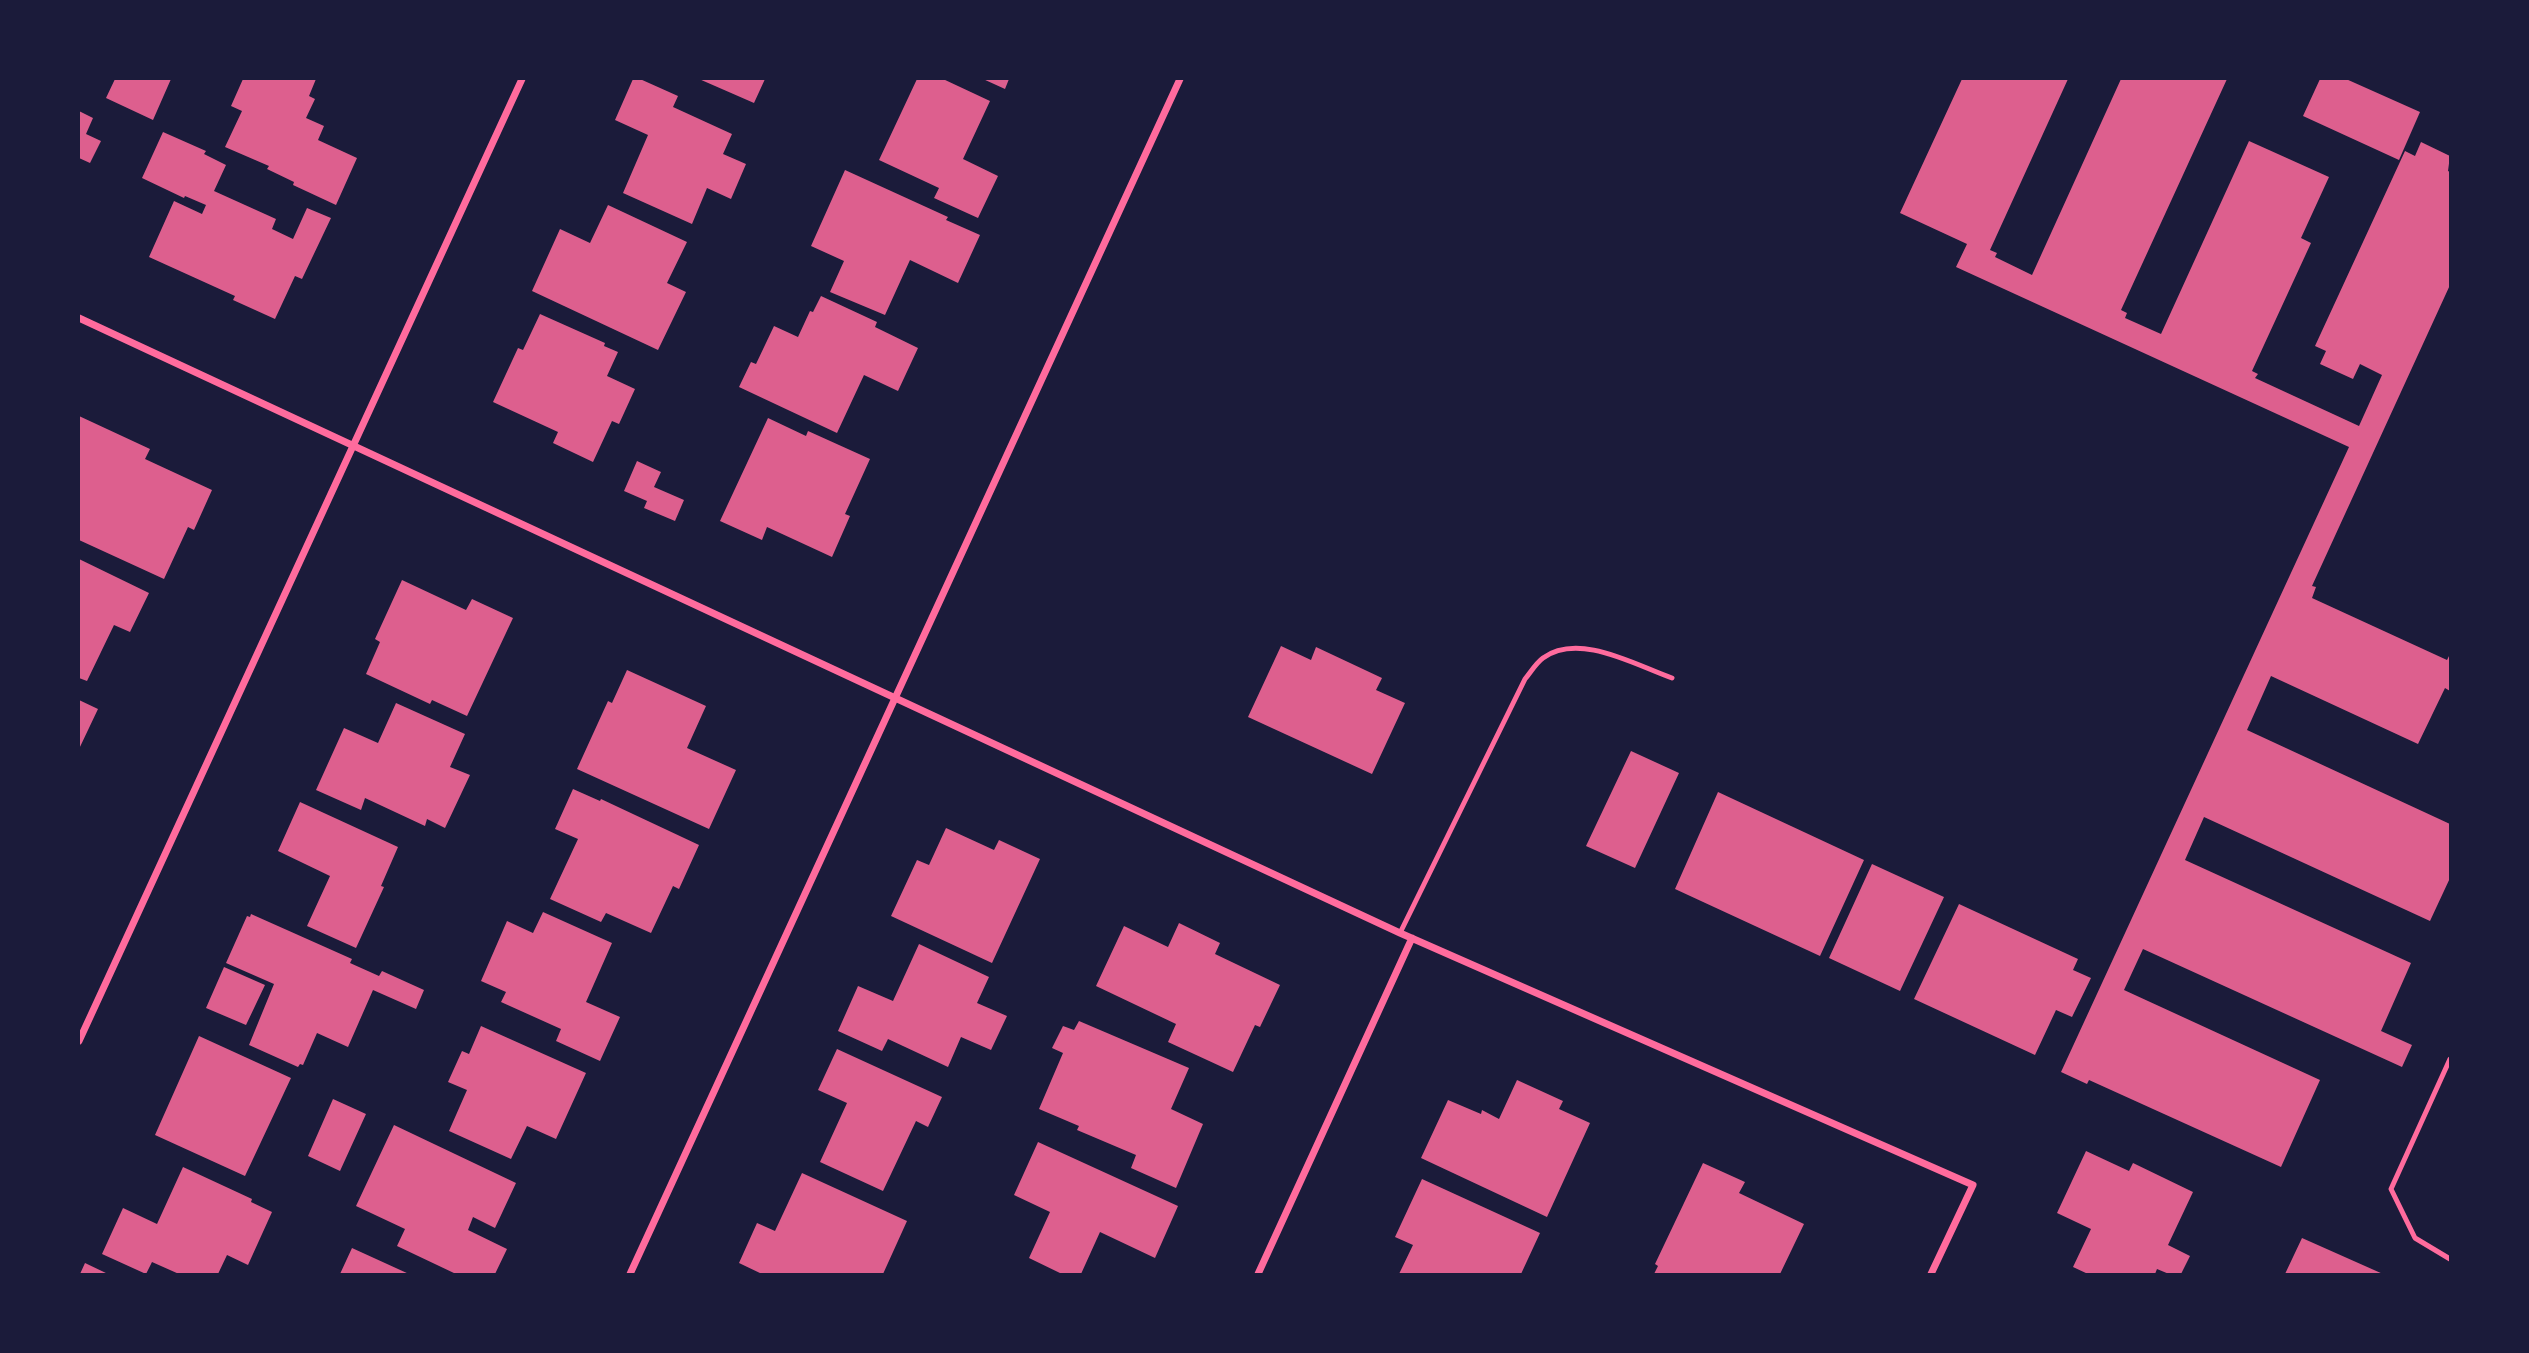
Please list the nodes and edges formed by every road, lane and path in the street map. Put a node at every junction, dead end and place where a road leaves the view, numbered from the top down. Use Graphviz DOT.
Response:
graph roads {
  1 [pos="522,79"];
  2 [pos="1180,79"];
  3 [pos="79,318"];
  4 [pos="353,446"];
  5 [pos="1672,678"];
  6 [pos="896,697"];
  7 [pos="1400,933"];
  8 [pos="1412,938"];
  9 [pos="79,1041"];
  10 [pos="2450,1059"];
  11 [pos="2450,1259"];
  12 [pos="630,1274"];
  13 [pos="1258,1274"];
  14 [pos="1931,1274"];
  1 -- 4 [label="street"];
  2 -- 6 [label="street"];
  3 -- 4 [label="street"];
  4 -- 6 [label="street"];
  4 -- 9 [label="street"];
  5 -- 7 [label="lane"];
  6 -- 7 [label="street"];
  6 -- 12 [label="street"];
  7 -- 8 [label="street"];
  8 -- 13 [label="street"];
  8 -- 14 [label="street"];
  10 -- 11 [label="lane"];
}
